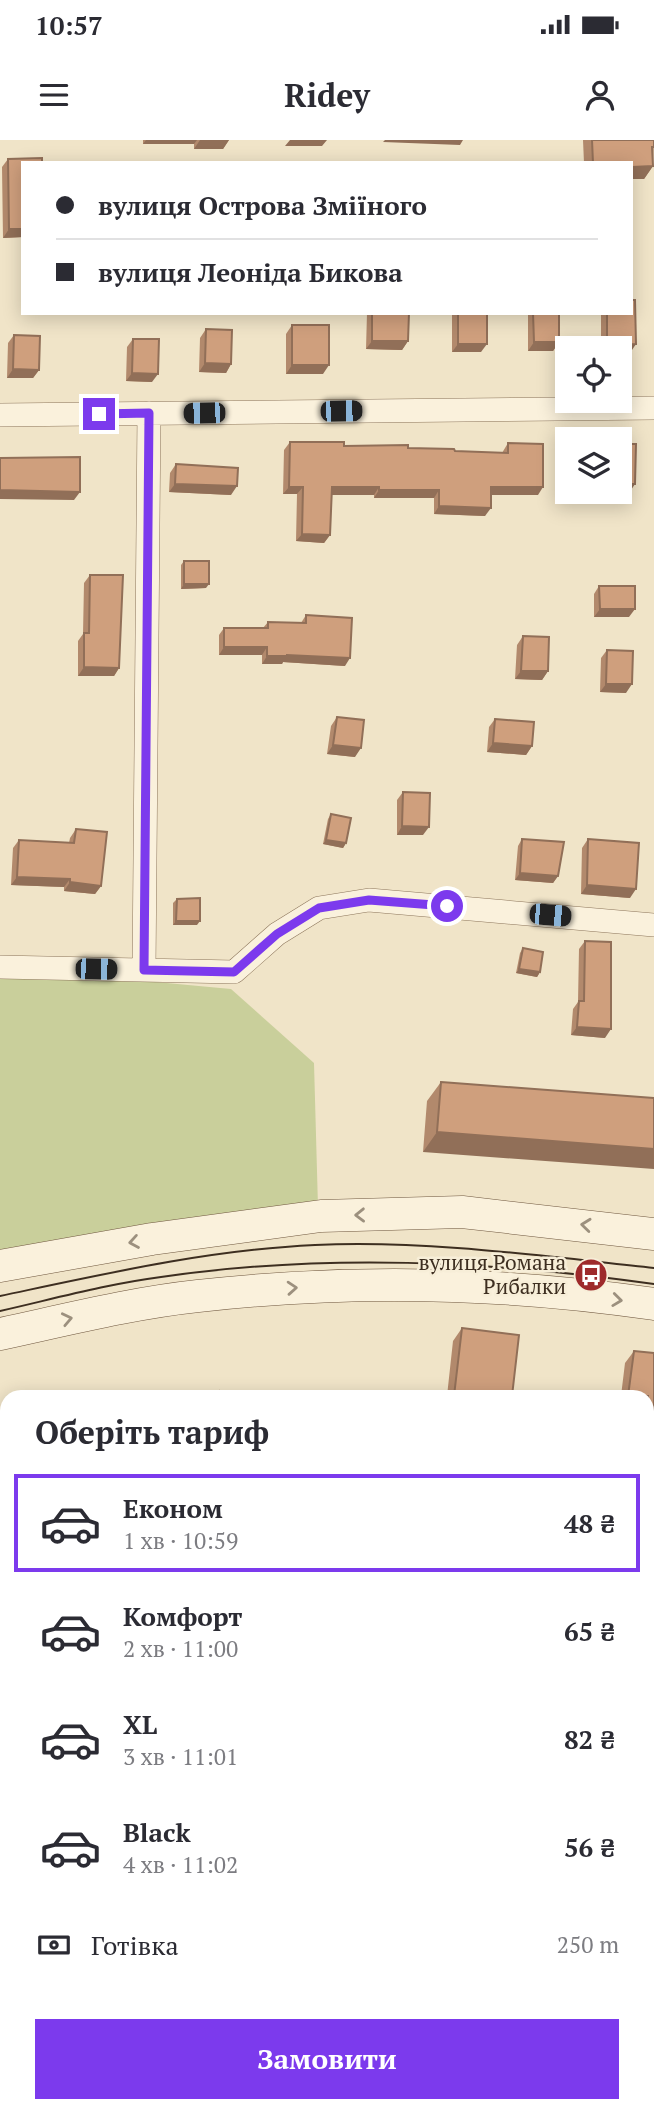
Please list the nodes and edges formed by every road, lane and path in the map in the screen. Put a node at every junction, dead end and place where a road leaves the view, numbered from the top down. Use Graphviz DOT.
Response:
graph roads {
  1 [pos="654,408"];
  2 [pos="149,413"];
  3 [pos="0,415"];
  4 [pos="654,925"];
  5 [pos="0,967"];
  6 [pos="144,970"];
  7 [pos="654,1234"];
  8 [pos="0,1266"];
  9 [pos="654,1304"];
  10 [pos="0,1334"];
  1 -- 2 [label="street"];
  2 -- 3 [label="street"];
  2 -- 6 [label="street"];
  4 -- 6 [label="street"];
  5 -- 6 [label="street"];
  7 -- 8 [label="main road, one-way"];
  10 -- 9 [label="main road, one-way"];
}
